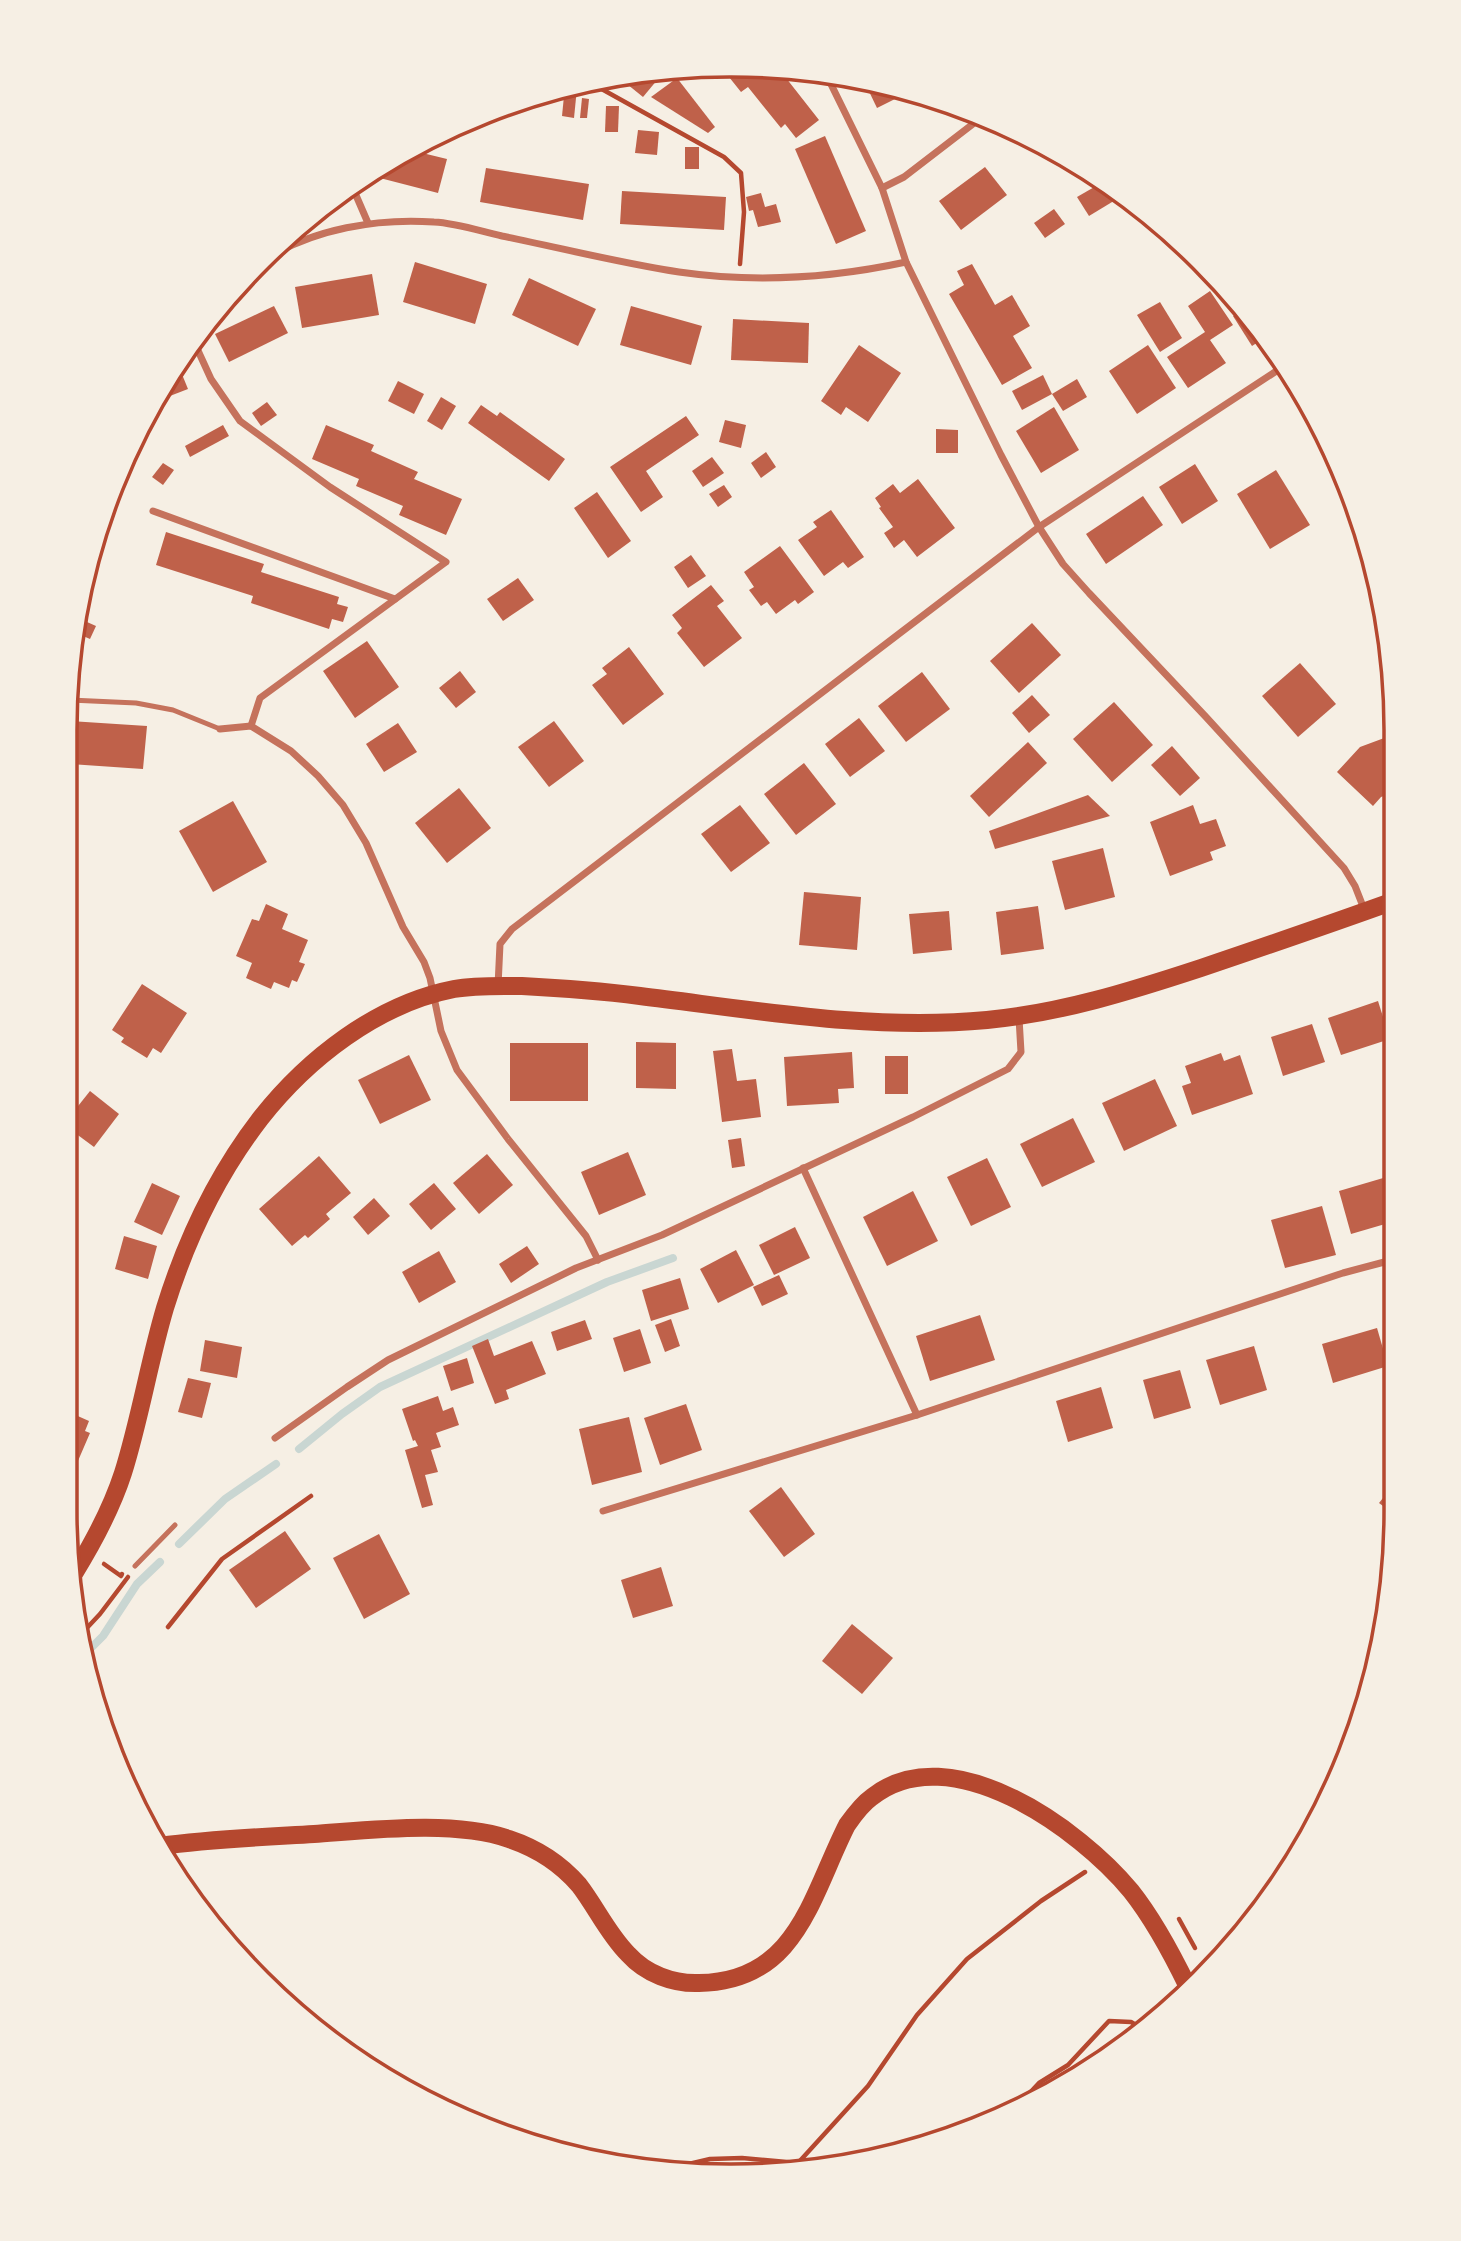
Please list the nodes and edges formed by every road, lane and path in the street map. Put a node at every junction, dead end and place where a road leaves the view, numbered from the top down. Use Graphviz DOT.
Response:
graph roads {
  1 [pos="832,86"];
  2 [pos="603,90"];
  3 [pos="973,124"];
  4 [pos="882,188"];
  5 [pos="356,195"];
  6 [pos="368,223"];
  7 [pos="294,244"];
  8 [pos="906,262"];
  9 [pos="739,277"];
  10 [pos="198,351"];
  11 [pos="1276,371"];
  12 [pos="153,511"];
  13 [pos="1039,527"];
  14 [pos="395,599"];
  15 [pos="78,700"];
  16 [pos="251,726"];
  17 [pos="219,729"];
  18 [pos="1384,905"];
  19 [pos="1365,912"];
  20 [pos="498,986"];
  21 [pos="433,994"];
  22 [pos="1019,1016"];
  23 [pos="803,1168"];
  24 [pos="598,1260"];
  25 [pos="1384,1262"];
  26 [pos="917,1415"];
  27 [pos="275,1438"];
  28 [pos="311,1496"];
  29 [pos="603,1511"];
  30 [pos="175,1525"];
  31 [pos="79,1565"];
  32 [pos="135,1566"];
  33 [pos="88,1627"];
  34 [pos="168,1627"];
  35 [pos="170,1845"];
  36 [pos="1102,1861"];
  37 [pos="1185,1980"];
  38 [pos="1134,2024"];
  39 [pos="1034,2089"];
  40 [pos="802,2160"];
  41 [pos="783,2162"];
  42 [pos="693,2163"];
  1 -- 4 [label="street"];
  2 -- 9 [label="path"];
  3 -- 4 [label="street"];
  4 -- 8 [label="street"];
  5 -- 6 [label="street"];
  6 -- 7 [label="street"];
  6 -- 9 [label="street"];
  8 -- 9 [label="street"];
  8 -- 13 [label="street"];
  10 -- 14 [label="street"];
  11 -- 13 [label="street"];
  12 -- 14 [label="street"];
  13 -- 19 [label="street"];
  13 -- 20 [label="street"];
  14 -- 16 [label="street"];
  15 -- 17 [label="lane"];
  16 -- 17 [label="street"];
  16 -- 21 [label="street"];
  18 -- 19 [label="main road"];
  19 -- 22 [label="main road"];
  20 -- 21 [label="main road"];
  20 -- 22 [label="main road"];
  21 -- 24 [label="street"];
  21 -- 31 [label="main road"];
  22 -- 23 [label="street"];
  23 -- 24 [label="street"];
  23 -- 26 [label="street"];
  24 -- 27 [label="street"];
  25 -- 26 [label="street"];
  26 -- 29 [label="street"];
  28 -- 34 [label="path"];
  30 -- 32 [label="lane"];
  32 -- 33 [label="path"];
  35 -- 36 [label="main road"];
  36 -- 37 [label="main road"];
  36 -- 40 [label="path"];
  38 -- 39 [label="path"];
  41 -- 42 [label="path"];
}
